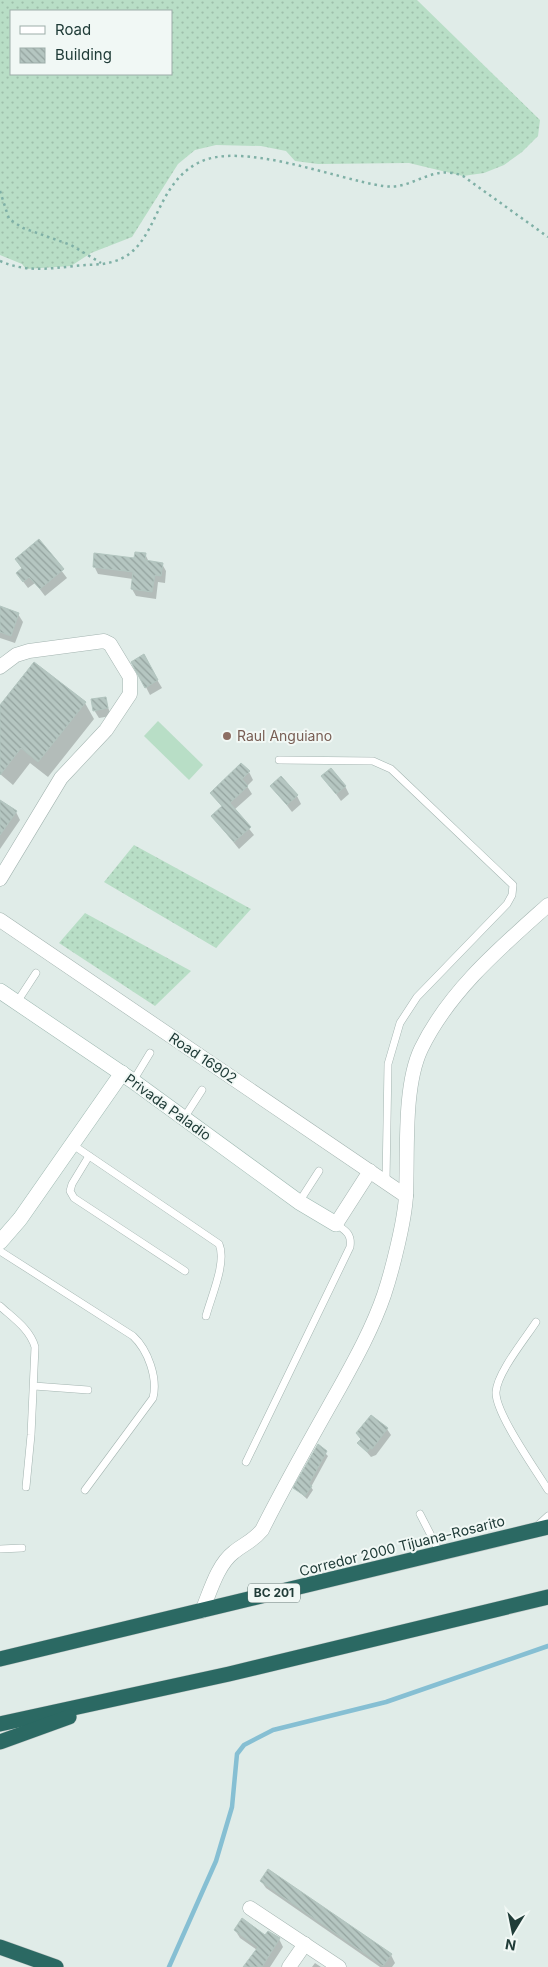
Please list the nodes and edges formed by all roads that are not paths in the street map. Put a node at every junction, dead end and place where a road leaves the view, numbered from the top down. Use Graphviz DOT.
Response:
graph roads {
  1 [pos="0,667"];
  2 [pos="279,760"];
  3 [pos="0,880"];
  4 [pos="548,905"];
  5 [pos="0,920"];
  6 [pos="36,973"];
  7 [pos="0,991"];
  8 [pos="17,1002"];
  9 [pos="150,1052"];
  10 [pos="128,1077"];
  11 [pos="202,1090"];
  12 [pos="184,1118"];
  13 [pos="73,1145"];
  14 [pos="89,1156"];
  15 [pos="319,1171"];
  16 [pos="370,1171"];
  17 [pos="386,1182"];
  18 [pos="406,1196"];
  19 [pos="299,1202"];
  20 [pos="336,1224"];
  21 [pos="0,1242"];
  22 [pos="0,1251"];
  23 [pos="185,1271"];
  24 [pos="0,1306"];
  25 [pos="206,1316"];
  26 [pos="536,1322"];
  27 [pos="34,1386"];
  28 [pos="88,1390"];
  29 [pos="246,1462"];
  30 [pos="26,1487"];
  31 [pos="84,1490"];
  32 [pos="548,1490"];
  33 [pos="420,1514"];
  34 [pos="548,1516"];
  35 [pos="541,1528"];
  36 [pos="22,1548"];
  37 [pos="0,1549"];
  38 [pos="441,1553"];
  39 [pos="548,1597"];
  40 [pos="202,1611"];
  41 [pos="0,1659"];
  42 [pos="133,1695"];
  43 [pos="0,1724"];
  44 [pos="0,1742"];
  45 [pos="250,1908"];
  46 [pos="305,1944"];
  47 [pos="0,1947"];
  48 [pos="56,1967"];
  49 [pos="289,1967"];
  50 [pos="339,1967"];
  1 -- 3 [label="street"];
  2 -- 17 [label="lane"];
  4 -- 18 [label="street"];
  5 -- 16 [label="street, Road 16902"];
  6 -- 8 [label="lane"];
  7 -- 8 [label="street, Privada Paladio"];
  8 -- 10 [label="street, Privada Paladio"];
  9 -- 10 [label="lane"];
  10 -- 12 [label="street, Privada Paladio"];
  10 -- 13 [label="street"];
  11 -- 12 [label="lane"];
  12 -- 19 [label="street, Privada Paladio"];
  13 -- 14 [label="lane"];
  13 -- 21 [label="street"];
  14 -- 23 [label="lane"];
  14 -- 25 [label="lane"];
  15 -- 19 [label="lane"];
  16 -- 17 [label="street, Road 16902"];
  16 -- 20 [label="street"];
  17 -- 18 [label="street, Road 16902"];
  18 -- 40 [label="street"];
  19 -- 20 [label="street, Privada Paladio"];
  20 -- 29 [label="lane"];
  22 -- 31 [label="lane"];
  24 -- 27 [label="lane"];
  26 -- 32 [label="lane"];
  27 -- 28 [label="lane"];
  27 -- 30 [label="lane"];
  33 -- 38 [label="lane"];
  34 -- 35 [label="lane"];
  35 -- 38 [label="highway, Corredor 2000 Tijuana-Rosarito / BC 201"];
  36 -- 37 [label="lane"];
  38 -- 40 [label="highway, Corredor 2000 Tijuana-Rosarito / BC 201"];
  39 -- 42 [label="highway"];
  40 -- 41 [label="highway, Corredor 2000 Tijuana-Rosarito / BC 201"];
  42 -- 43 [label="highway"];
  42 -- 44 [label="highway"];
  45 -- 46 [label="street"];
  46 -- 49 [label="street"];
  46 -- 50 [label="street"];
  47 -- 48 [label="highway"];
}
